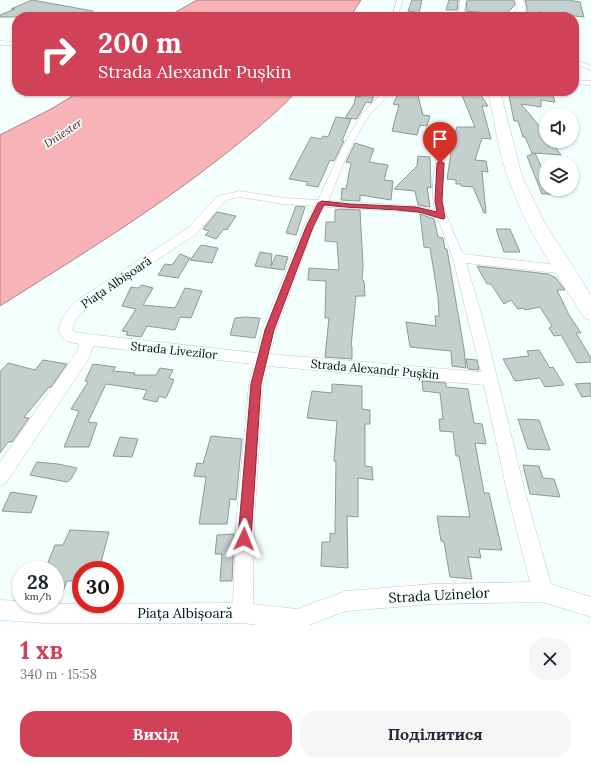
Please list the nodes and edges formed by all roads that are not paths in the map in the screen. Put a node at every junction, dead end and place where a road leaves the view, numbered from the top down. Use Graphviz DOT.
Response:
graph roads {
  1 [pos="400,0"];
  2 [pos="463,0"];
  3 [pos="519,0"];
  4 [pos="396,12"];
  5 [pos="461,12"];
  6 [pos="521,12"];
  7 [pos="0,43"];
  8 [pos="12,44"];
  9 [pos="579,63"];
  10 [pos="591,68"];
  11 [pos="579,82"];
  12 [pos="590,83"];
  13 [pos="383,96"];
  14 [pos="495,96"];
  15 [pos="442,150"];
  16 [pos="322,203"];
  17 [pos="442,217"];
  18 [pos="459,258"];
  19 [pos="566,270"];
  20 [pos="591,312"];
  21 [pos="87,340"];
  22 [pos="261,359"];
  23 [pos="489,379"];
  24 [pos="0,477"];
  25 [pos="542,592"];
  26 [pos="591,607"];
  27 [pos="0,610"];
  28 [pos="243,613"];
  29 [pos="294,622"];
  1 -- 4 [label="street"];
  2 -- 5 [label="street"];
  3 -- 6 [label="main road"];
  7 -- 8 [label="street"];
  9 -- 10 [label="street"];
  11 -- 12 [label="street"];
  13 -- 16 [label="street"];
  14 -- 19 [label="main road"];
  15 -- 17 [label="street"];
  16 -- 17 [label="street"];
  16 -- 21 [label="street, Piața Albișoară"];
  16 -- 22 [label="street"];
  17 -- 18 [label="street"];
  18 -- 19 [label="street"];
  18 -- 23 [label="street"];
  19 -- 20 [label="main road"];
  21 -- 22 [label="street, Strada Livezilor"];
  21 -- 24 [label="street"];
  22 -- 23 [label="street, Strada Alexandr Pușkin"];
  22 -- 28 [label="street"];
  23 -- 25 [label="street"];
  25 -- 26 [label="street, Strada Uzinelor"];
  25 -- 29 [label="street, Strada Uzinelor"];
  27 -- 28 [label="street, Piața Albișoară"];
  28 -- 29 [label="street, Piața Albișoară"];
}
